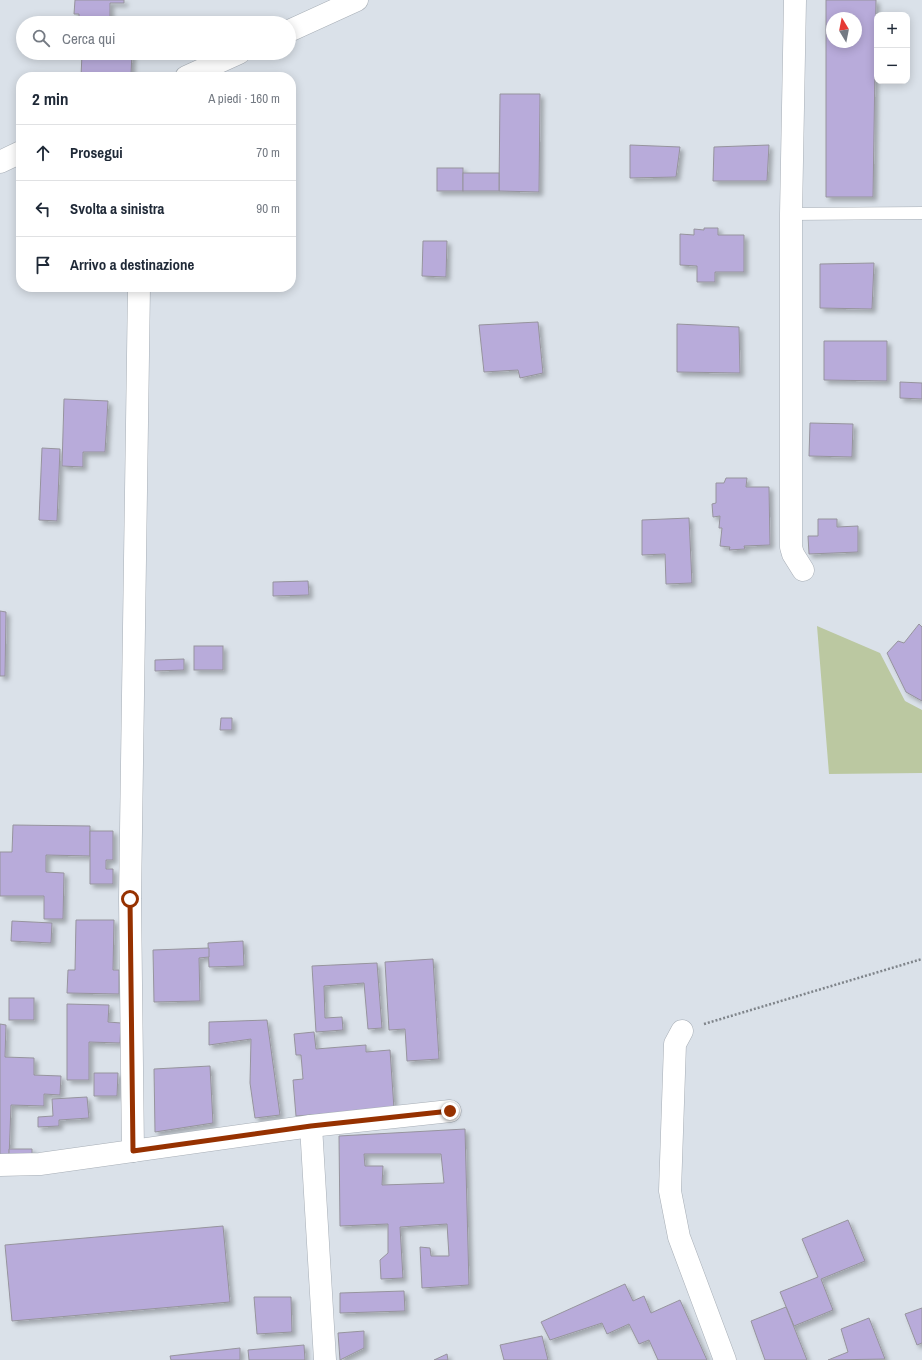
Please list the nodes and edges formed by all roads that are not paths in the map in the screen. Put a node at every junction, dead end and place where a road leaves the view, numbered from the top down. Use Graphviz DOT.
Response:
graph roads {
  1 [pos="356,0"];
  2 [pos="795,0"];
  3 [pos="296,28"];
  4 [pos="224,60"];
  5 [pos="197,72"];
  6 [pos="16,154"];
  7 [pos="0,162"];
  8 [pos="922,213"];
  9 [pos="791,214"];
  10 [pos="139,292"];
  11 [pos="803,570"];
  12 [pos="682,1030"];
  13 [pos="450,1111"];
  14 [pos="311,1126"];
  15 [pos="133,1151"];
  16 [pos="0,1165"];
  17 [pos="325,1360"];
  18 [pos="725,1360"];
  1 -- 3 [label="street"];
  2 -- 9 [label="street"];
  4 -- 5 [label="street"];
  6 -- 7 [label="street"];
  8 -- 9 [label="lane"];
  9 -- 11 [label="street"];
  10 -- 15 [label="street"];
  12 -- 18 [label="street"];
  13 -- 14 [label="street"];
  14 -- 15 [label="street"];
  14 -- 17 [label="street"];
  15 -- 16 [label="street"];
}
